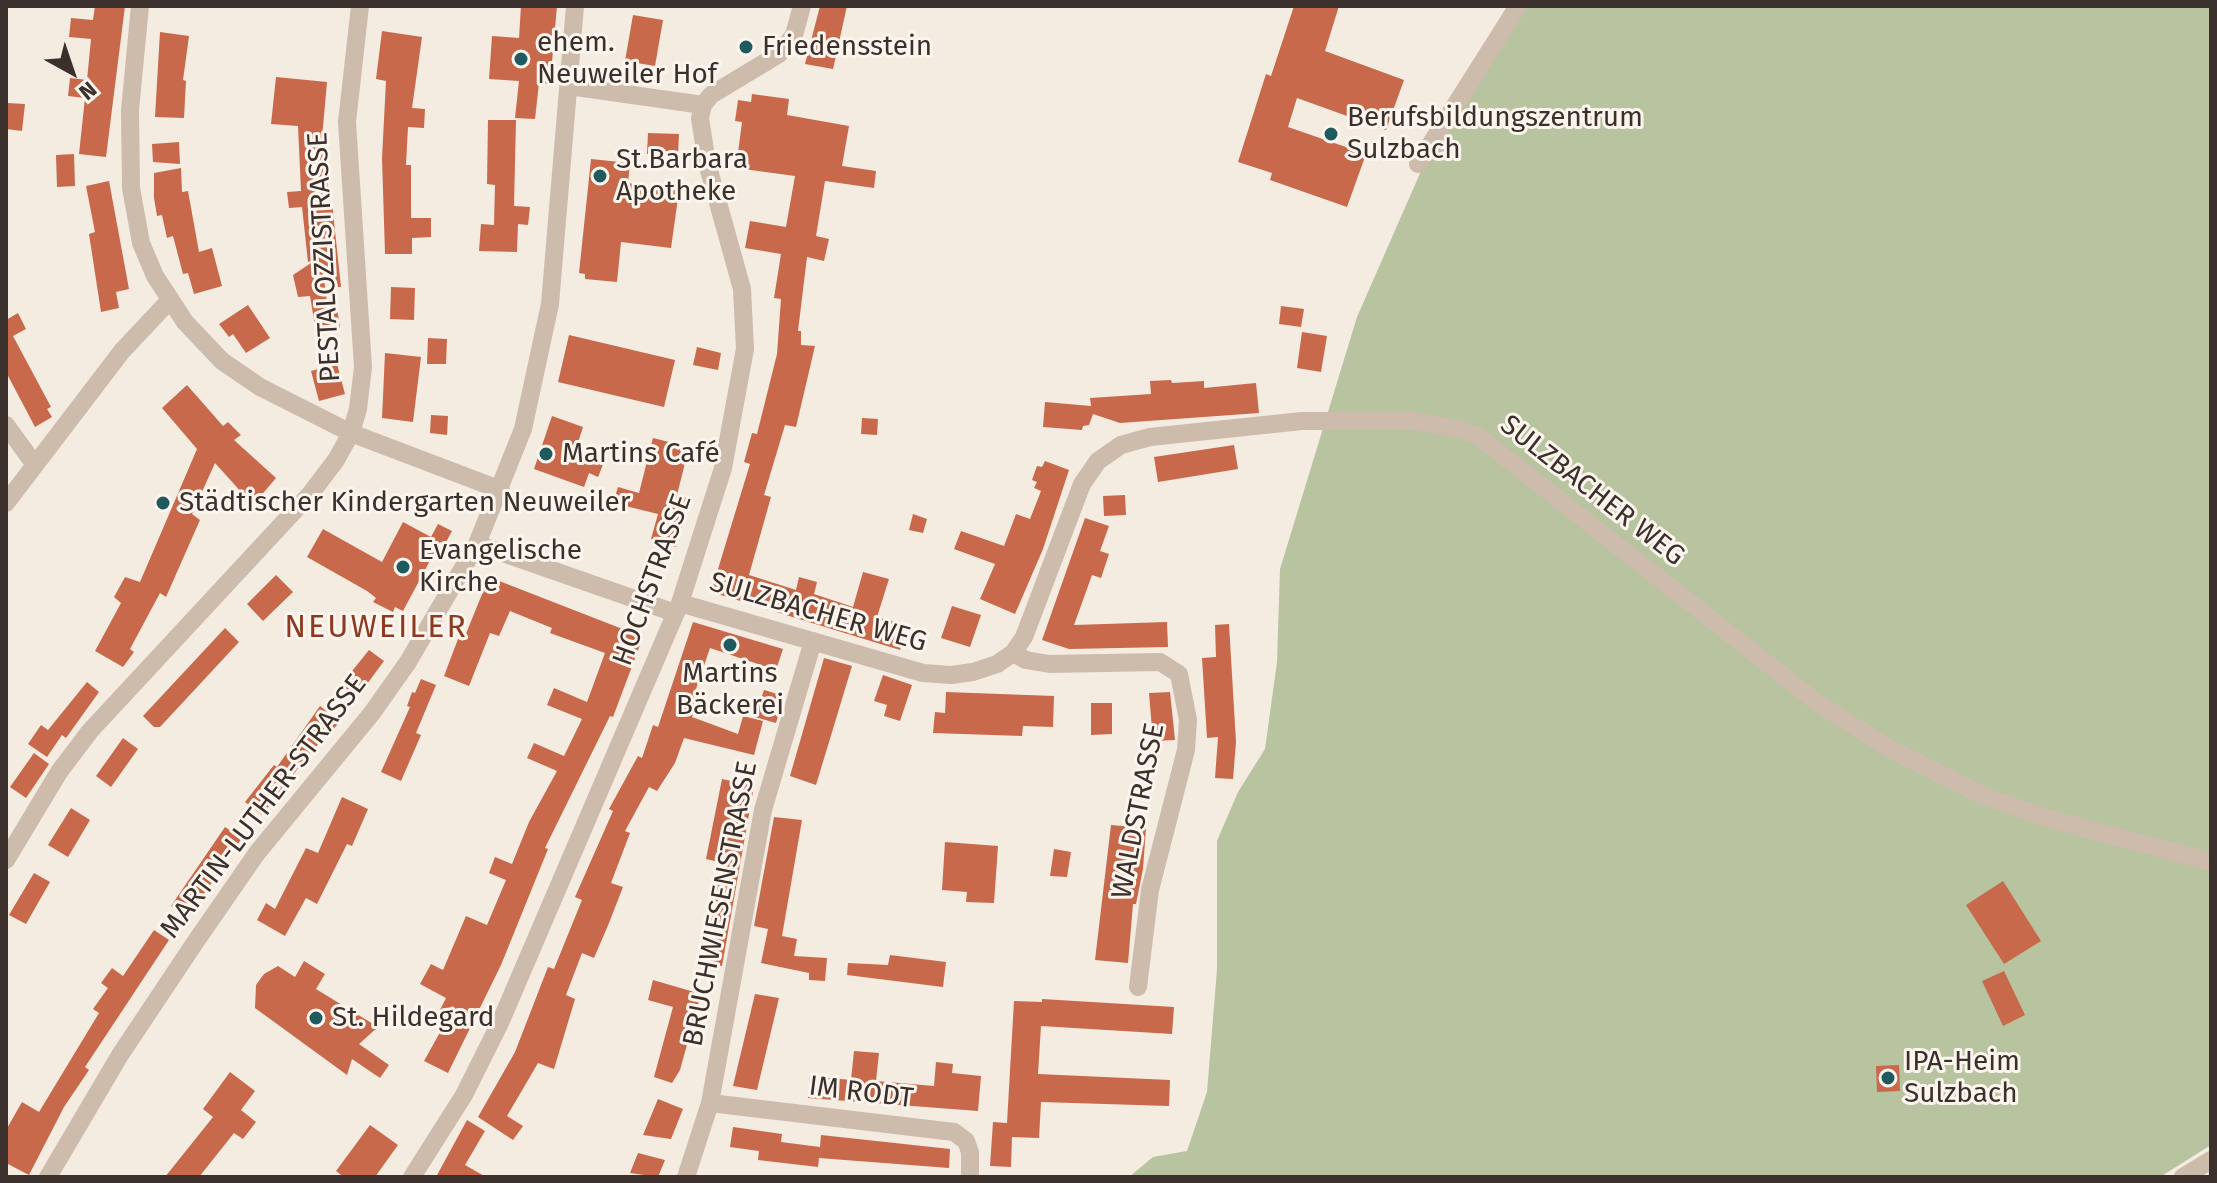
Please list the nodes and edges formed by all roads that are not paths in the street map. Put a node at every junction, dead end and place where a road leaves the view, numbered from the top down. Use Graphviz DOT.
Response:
graph roads {
  1 [pos="140,6"];
  2 [pos="360,6"];
  3 [pos="575,6"];
  4 [pos="802,6"];
  5 [pos="1518,6"];
  6 [pos="569,86"];
  7 [pos="703,105"];
  8 [pos="1418,164"];
  9 [pos="170,300"];
  10 [pos="6,425"];
  11 [pos="351,433"];
  12 [pos="35,465"];
  13 [pos="501,490"];
  14 [pos="6,503"];
  15 [pos="477,544"];
  16 [pos="678,608"];
  17 [pos="813,641"];
  18 [pos="1013,653"];
  19 [pos="6,860"];
  20 [pos="2211,862"];
  21 [pos="1138,987"];
  22 [pos="710,1103"];
  23 [pos="2211,1160"];
  24 [pos="48,1177"];
  25 [pos="412,1177"];
  26 [pos="686,1177"];
  27 [pos="970,1177"];
  28 [pos="2183,1177"];
  1 -- 9 [label="street"];
  2 -- 11 [label="street, PESTALOZZISTRASSE"];
  3 -- 6 [label="street, MARTIN-LUTHER-STRASSE"];
  4 -- 7 [label="street"];
  5 -- 8 [label="street"];
  6 -- 7 [label="street"];
  6 -- 13 [label="street, MARTIN-LUTHER-STRASSE"];
  7 -- 16 [label="street, HOCHSTRASSE"];
  9 -- 11 [label="street"];
  9 -- 12 [label="street"];
  10 -- 12 [label="street"];
  11 -- 13 [label="street"];
  11 -- 19 [label="street, PESTALOZZISTRASSE"];
  12 -- 14 [label="street"];
  13 -- 15 [label="street, MARTIN-LUTHER-STRASSE"];
  15 -- 16 [label="street, SULZBACHER WEG"];
  15 -- 24 [label="street, MARTIN-LUTHER-STRASSE"];
  16 -- 17 [label="street, SULZBACHER WEG"];
  16 -- 25 [label="street, HOCHSTRASSE"];
  17 -- 18 [label="street, SULZBACHER WEG"];
  17 -- 22 [label="street, BRUCHWIESENSTRASSE"];
  18 -- 20 [label="street, SULZBACHER WEG"];
  18 -- 21 [label="street, WALDSTRASSE"];
  22 -- 26 [label="street, BRUCHWIESENSTRASSE"];
  22 -- 27 [label="street, IM RODT"];
  23 -- 28 [label="street"];
}
